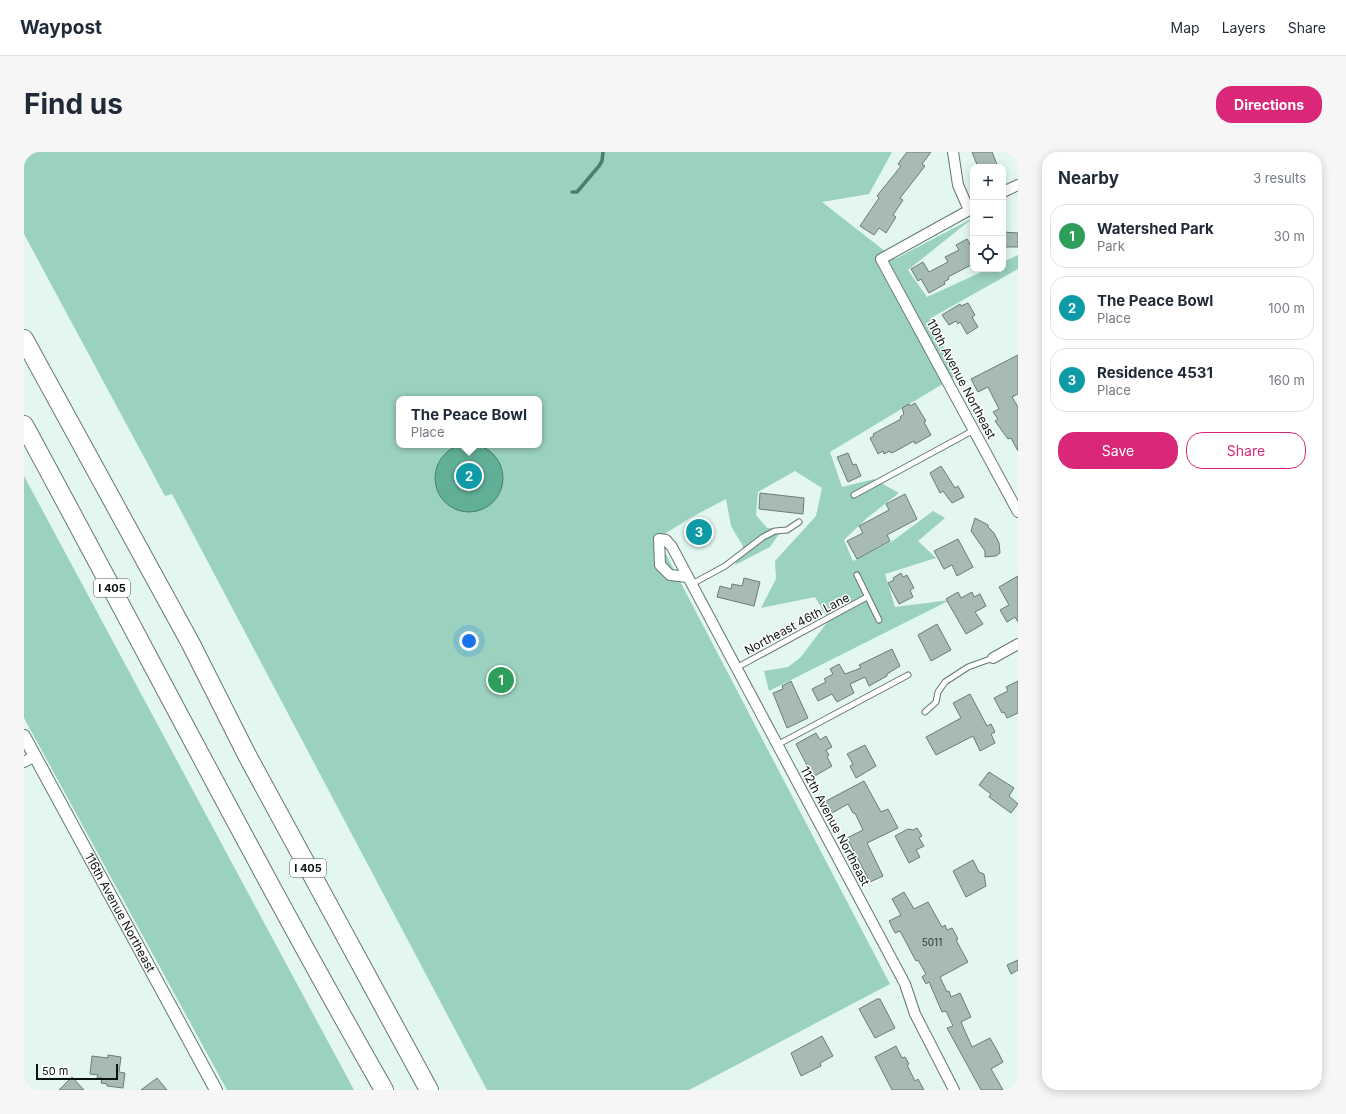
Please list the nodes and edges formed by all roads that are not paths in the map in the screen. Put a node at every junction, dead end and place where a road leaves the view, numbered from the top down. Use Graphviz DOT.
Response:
graph roads {
  1 [pos="953,152"];
  2 [pos="1018,184"];
  3 [pos="1006,190"];
  4 [pos="970,207"];
  5 [pos="970,210"];
  6 [pos="24,339"];
  7 [pos="24,425"];
  8 [pos="974,430"];
  9 [pos="854,495"];
  10 [pos="1018,512"];
  11 [pos="799,522"];
  12 [pos="857,576"];
  13 [pos="690,580"];
  14 [pos="868,597"];
  15 [pos="879,620"];
  16 [pos="1018,644"];
  17 [pos="992,658"];
  18 [pos="736,668"];
  19 [pos="908,675"];
  20 [pos="925,712"];
  21 [pos="24,736"];
  22 [pos="777,745"];
  23 [pos="29,759"];
  24 [pos="216,1090"];
  25 [pos="384,1090"];
  26 [pos="429,1090"];
  27 [pos="954,1090"];
  1 -- 4 [label="street"];
  2 -- 3 [label="street"];
  5 -- 8 [label="street, 110th Avenue Northeast"];
  6 -- 26 [label="highway, I 405"];
  7 -- 25 [label="highway, I 405"];
  8 -- 9 [label="lane"];
  8 -- 10 [label="street, 110th Avenue Northeast"];
  11 -- 13 [label="lane"];
  12 -- 14 [label="lane"];
  13 -- 18 [label="street, 112th Avenue Northeast"];
  14 -- 15 [label="lane"];
  14 -- 18 [label="lane, Northeast 46th Lane"];
  16 -- 17 [label="street"];
  17 -- 20 [label="lane"];
  18 -- 22 [label="street, 112th Avenue Northeast"];
  19 -- 22 [label="lane"];
  21 -- 23 [label="street, 116th Avenue Northeast"];
  22 -- 27 [label="street, 112th Avenue Northeast"];
  23 -- 24 [label="street, 116th Avenue Northeast"];
}
